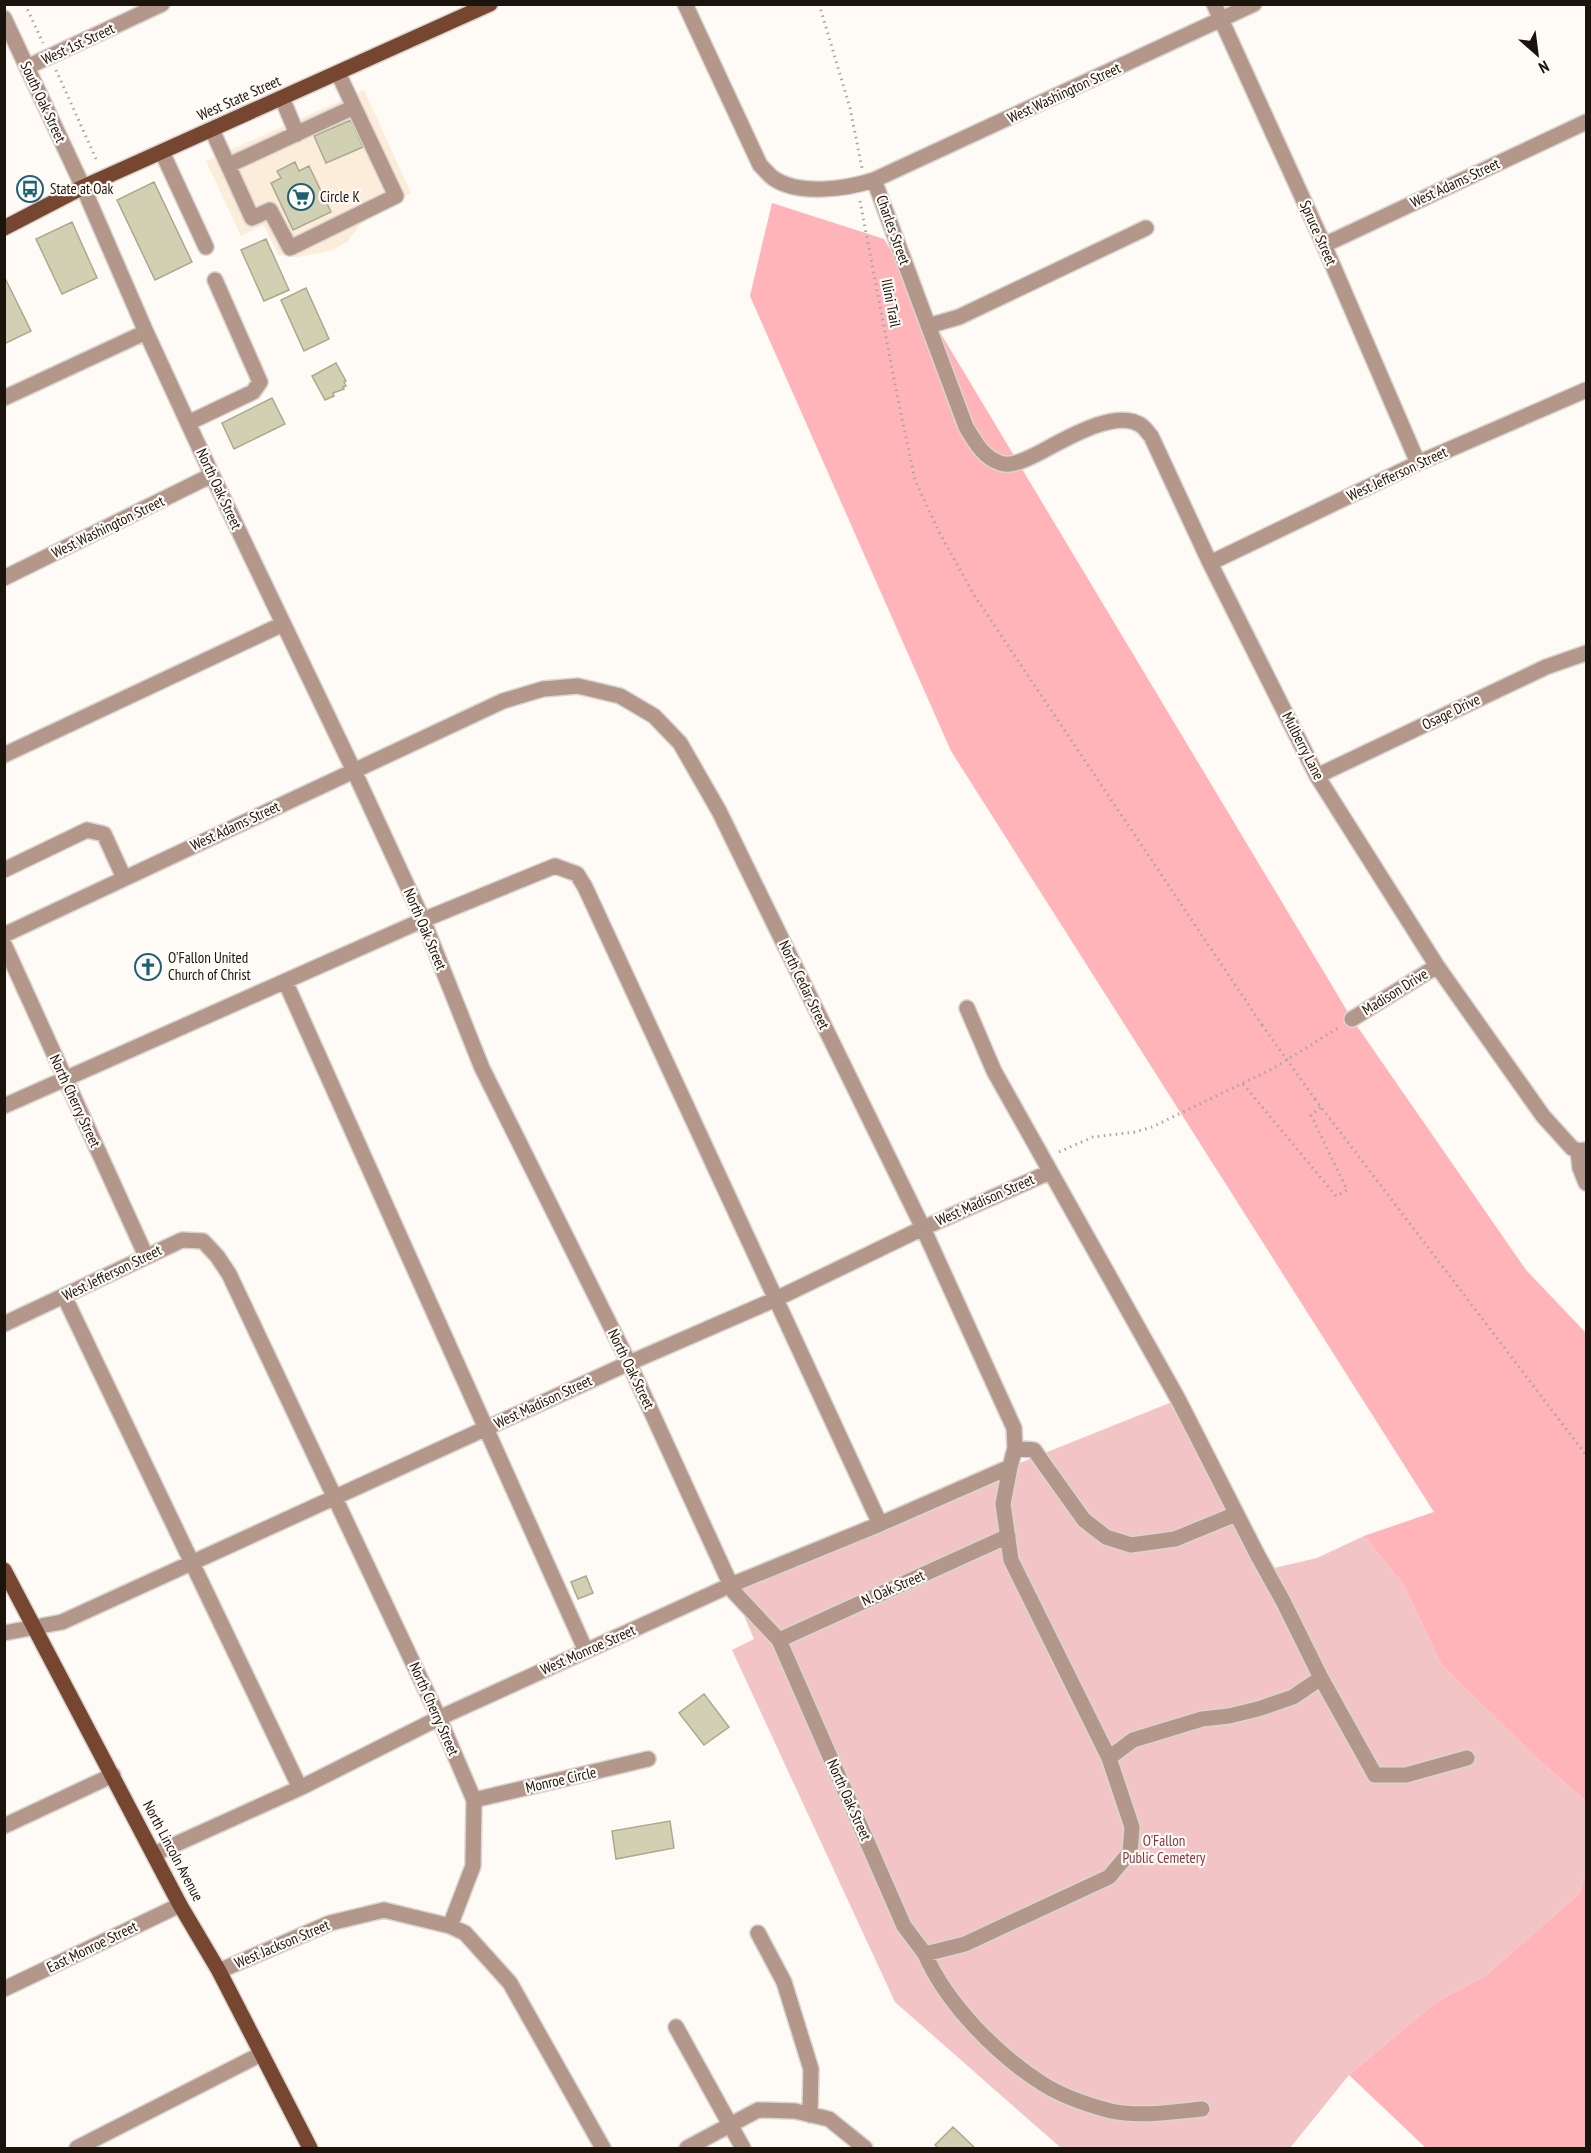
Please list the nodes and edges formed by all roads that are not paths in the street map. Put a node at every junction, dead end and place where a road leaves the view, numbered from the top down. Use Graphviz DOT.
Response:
graph roads {
  1 [pos="162,4"];
  2 [pos="489,4"];
  3 [pos="685,4"];
  4 [pos="1214,4"];
  5 [pos="1254,4"];
  6 [pos="4,18"];
  7 [pos="1221,20"];
  8 [pos="27,67"];
  9 [pos="338,73"];
  10 [pos="282,98"];
  11 [pos="354,107"];
  12 [pos="1587,122"];
  13 [pos="212,130"];
  14 [pos="297,134"];
  15 [pos="162,152"];
  16 [pos="229,165"];
  17 [pos="868,182"];
  18 [pos="83,187"];
  19 [pos="4,228"];
  20 [pos="1146,228"];
  21 [pos="1324,245"];
  22 [pos="206,247"];
  23 [pos="215,280"];
  24 [pos="928,326"];
  25 [pos="146,332"];
  26 [pos="1587,390"];
  27 [pos="4,398"];
  28 [pos="188,423"];
  29 [pos="1020,463"];
  30 [pos="1418,463"];
  31 [pos="212,475"];
  32 [pos="1210,563"];
  33 [pos="4,578"];
  34 [pos="284,624"];
  35 [pos="1587,653"];
  36 [pos="466,718"];
  37 [pos="4,755"];
  38 [pos="354,771"];
  39 [pos="1317,776"];
  40 [pos="4,870"];
  41 [pos="124,878"];
  42 [pos="423,920"];
  43 [pos="4,935"];
  44 [pos="4,944"];
  45 [pos="1437,966"];
  46 [pos="285,981"];
  47 [pos="967,1008"];
  48 [pos="1352,1019"];
  49 [pos="65,1079"];
  50 [pos="4,1107"];
  51 [pos="1582,1151"];
  52 [pos="1047,1166"];
  53 [pos="1587,1183"];
  54 [pos="923,1228"];
  55 [pos="146,1256"];
  56 [pos="217,1256"];
  57 [pos="64,1296"];
  58 [pos="776,1299"];
  59 [pos="4,1324"];
  60 [pos="629,1363"];
  61 [pos="485,1429"];
  62 [pos="1015,1448"];
  63 [pos="1010,1467"];
  64 [pos="336,1497"];
  65 [pos="1236,1514"];
  66 [pos="880,1524"];
  67 [pos="1008,1536"];
  68 [pos="191,1561"];
  69 [pos="4,1570"];
  70 [pos="732,1588"];
  71 [pos="35,1626"];
  72 [pos="4,1633"];
  73 [pos="779,1640"];
  74 [pos="586,1651"];
  75 [pos="1321,1678"];
  76 [pos="439,1718"];
  77 [pos="1109,1758"];
  78 [pos="1467,1758"];
  79 [pos="648,1759"];
  80 [pos="113,1775"];
  81 [pos="300,1788"];
  82 [pos="474,1800"];
  83 [pos="4,1826"];
  84 [pos="154,1854"];
  85 [pos="180,1905"];
  86 [pos="450,1926"];
  87 [pos="758,1933"];
  88 [pos="925,1953"];
  89 [pos="219,1971"];
  90 [pos="4,1989"];
  91 [pos="676,2027"];
  92 [pos="261,2054"];
  93 [pos="1202,2109"];
  94 [pos="810,2115"];
  95 [pos="730,2125"];
  96 [pos="77,2148"];
  97 [pos="310,2148"];
  98 [pos="603,2148"];
  99 [pos="687,2148"];
  100 [pos="743,2148"];
  101 [pos="865,2148"];
  1 -- 8 [label="street, West 1st Street"];
  2 -- 9 [label="main road, West State Street"];
  3 -- 17 [label="street, Charles Street"];
  4 -- 7 [label="street, Spruce Street"];
  5 -- 7 [label="street, West Washington Street"];
  6 -- 8 [label="street, South Oak Street"];
  7 -- 17 [label="street, West Washington Street"];
  7 -- 21 [label="street, Spruce Street"];
  8 -- 18 [label="street, South Oak Street"];
  9 -- 10 [label="main road, West State Street"];
  9 -- 11 [label="street"];
  10 -- 13 [label="main road, West State Street"];
  10 -- 14 [label="street"];
  11 -- 14 [label="street"];
  11 -- 16 [label="street"];
  12 -- 21 [label="street, West Adams Street"];
  13 -- 15 [label="main road, West State Street"];
  13 -- 16 [label="street"];
  14 -- 16 [label="street"];
  15 -- 18 [label="main road, West State Street"];
  15 -- 22 [label="street"];
  17 -- 24 [label="street, Charles Street"];
  18 -- 19 [label="main road, West State Street"];
  18 -- 25 [label="street, North Oak Street"];
  20 -- 24 [label="street"];
  21 -- 30 [label="street, Spruce Street"];
  23 -- 28 [label="street"];
  24 -- 29 [label="street, Charles Street"];
  25 -- 27 [label="street"];
  25 -- 28 [label="street, North Oak Street"];
  26 -- 30 [label="street, West Jefferson Street"];
  28 -- 31 [label="street, North Oak Street"];
  29 -- 32 [label="street, Mulberry Lane"];
  30 -- 32 [label="street, West Jefferson Street"];
  31 -- 33 [label="street, West Washington Street"];
  31 -- 34 [label="street, North Oak Street"];
  32 -- 39 [label="street, Mulberry Lane"];
  34 -- 37 [label="street"];
  34 -- 38 [label="street, North Oak Street"];
  35 -- 39 [label="street, Osage Drive"];
  36 -- 38 [label="street, West Adams Street"];
  36 -- 54 [label="street, North Cedar Street"];
  38 -- 41 [label="street, West Adams Street"];
  38 -- 42 [label="street, North Oak Street"];
  39 -- 45 [label="street, Mulberry Lane"];
  40 -- 41 [label="street"];
  41 -- 43 [label="street, West Adams Street"];
  42 -- 46 [label="street"];
  42 -- 58 [label="street"];
  42 -- 60 [label="street, North Oak Street"];
  44 -- 49 [label="street, North Cherry Street"];
  45 -- 48 [label="street, Madison Drive"];
  45 -- 51 [label="street, Mulberry Lane"];
  46 -- 49 [label="street"];
  46 -- 61 [label="street"];
  47 -- 52 [label="street"];
  49 -- 50 [label="street"];
  49 -- 55 [label="street, North Cherry Street"];
  51 -- 53 [label="street, Mulberry Lane"];
  52 -- 54 [label="street, West Madison Street"];
  52 -- 65 [label="street"];
  54 -- 58 [label="street, West Madison Street"];
  54 -- 62 [label="street, North Cedar Street"];
  55 -- 56 [label="street, West Jefferson Street"];
  55 -- 57 [label="street, West Jefferson Street"];
  56 -- 64 [label="street, North Cherry Street"];
  57 -- 59 [label="street, West Jefferson Street"];
  57 -- 68 [label="street"];
  58 -- 60 [label="street, West Madison Street"];
  58 -- 66 [label="street"];
  60 -- 61 [label="street, West Madison Street"];
  60 -- 70 [label="street, North Oak Street"];
  61 -- 64 [label="street, West Madison Street"];
  61 -- 74 [label="street"];
  62 -- 63 [label="street"];
  62 -- 65 [label="street"];
  63 -- 66 [label="street, West Monroe Street"];
  63 -- 67 [label="street"];
  64 -- 68 [label="street, West Madison Street"];
  64 -- 76 [label="street, North Cherry Street"];
  65 -- 75 [label="street"];
  66 -- 70 [label="street, West Monroe Street"];
  67 -- 73 [label="street, N. Oak Street"];
  67 -- 77 [label="street"];
  68 -- 71 [label="street, West Madison Street"];
  68 -- 81 [label="street"];
  69 -- 71 [label="main road, North Lincoln Avenue"];
  70 -- 73 [label="street, North Oak Street"];
  70 -- 74 [label="street, West Monroe Street"];
  71 -- 72 [label="street, West Madison Street"];
  71 -- 80 [label="main road, North Lincoln Avenue"];
  73 -- 88 [label="street, North Oak Street"];
  74 -- 76 [label="street, West Monroe Street"];
  75 -- 77 [label="street"];
  75 -- 78 [label="street"];
  76 -- 81 [label="street, West Monroe Street"];
  76 -- 82 [label="street, North Cherry Street"];
  77 -- 88 [label="street"];
  79 -- 82 [label="street, Monroe Circle"];
  80 -- 83 [label="street"];
  80 -- 84 [label="main road, North Lincoln Avenue"];
  81 -- 84 [label="street, West Monroe Street"];
  82 -- 86 [label="street, North Cherry Street"];
  84 -- 85 [label="main road, North Lincoln Avenue"];
  85 -- 89 [label="main road, North Lincoln Avenue"];
  85 -- 90 [label="street, East Monroe Street"];
  86 -- 89 [label="street, West Jackson Street"];
  86 -- 98 [label="street"];
  87 -- 94 [label="street"];
  88 -- 93 [label="street, North Oak Street"];
  89 -- 92 [label="main road, North Lincoln Avenue"];
  91 -- 95 [label="street"];
  92 -- 96 [label="street"];
  92 -- 97 [label="main road, North Lincoln Avenue"];
  94 -- 95 [label="street"];
  94 -- 101 [label="street"];
  95 -- 99 [label="street"];
  95 -- 100 [label="street"];
}
